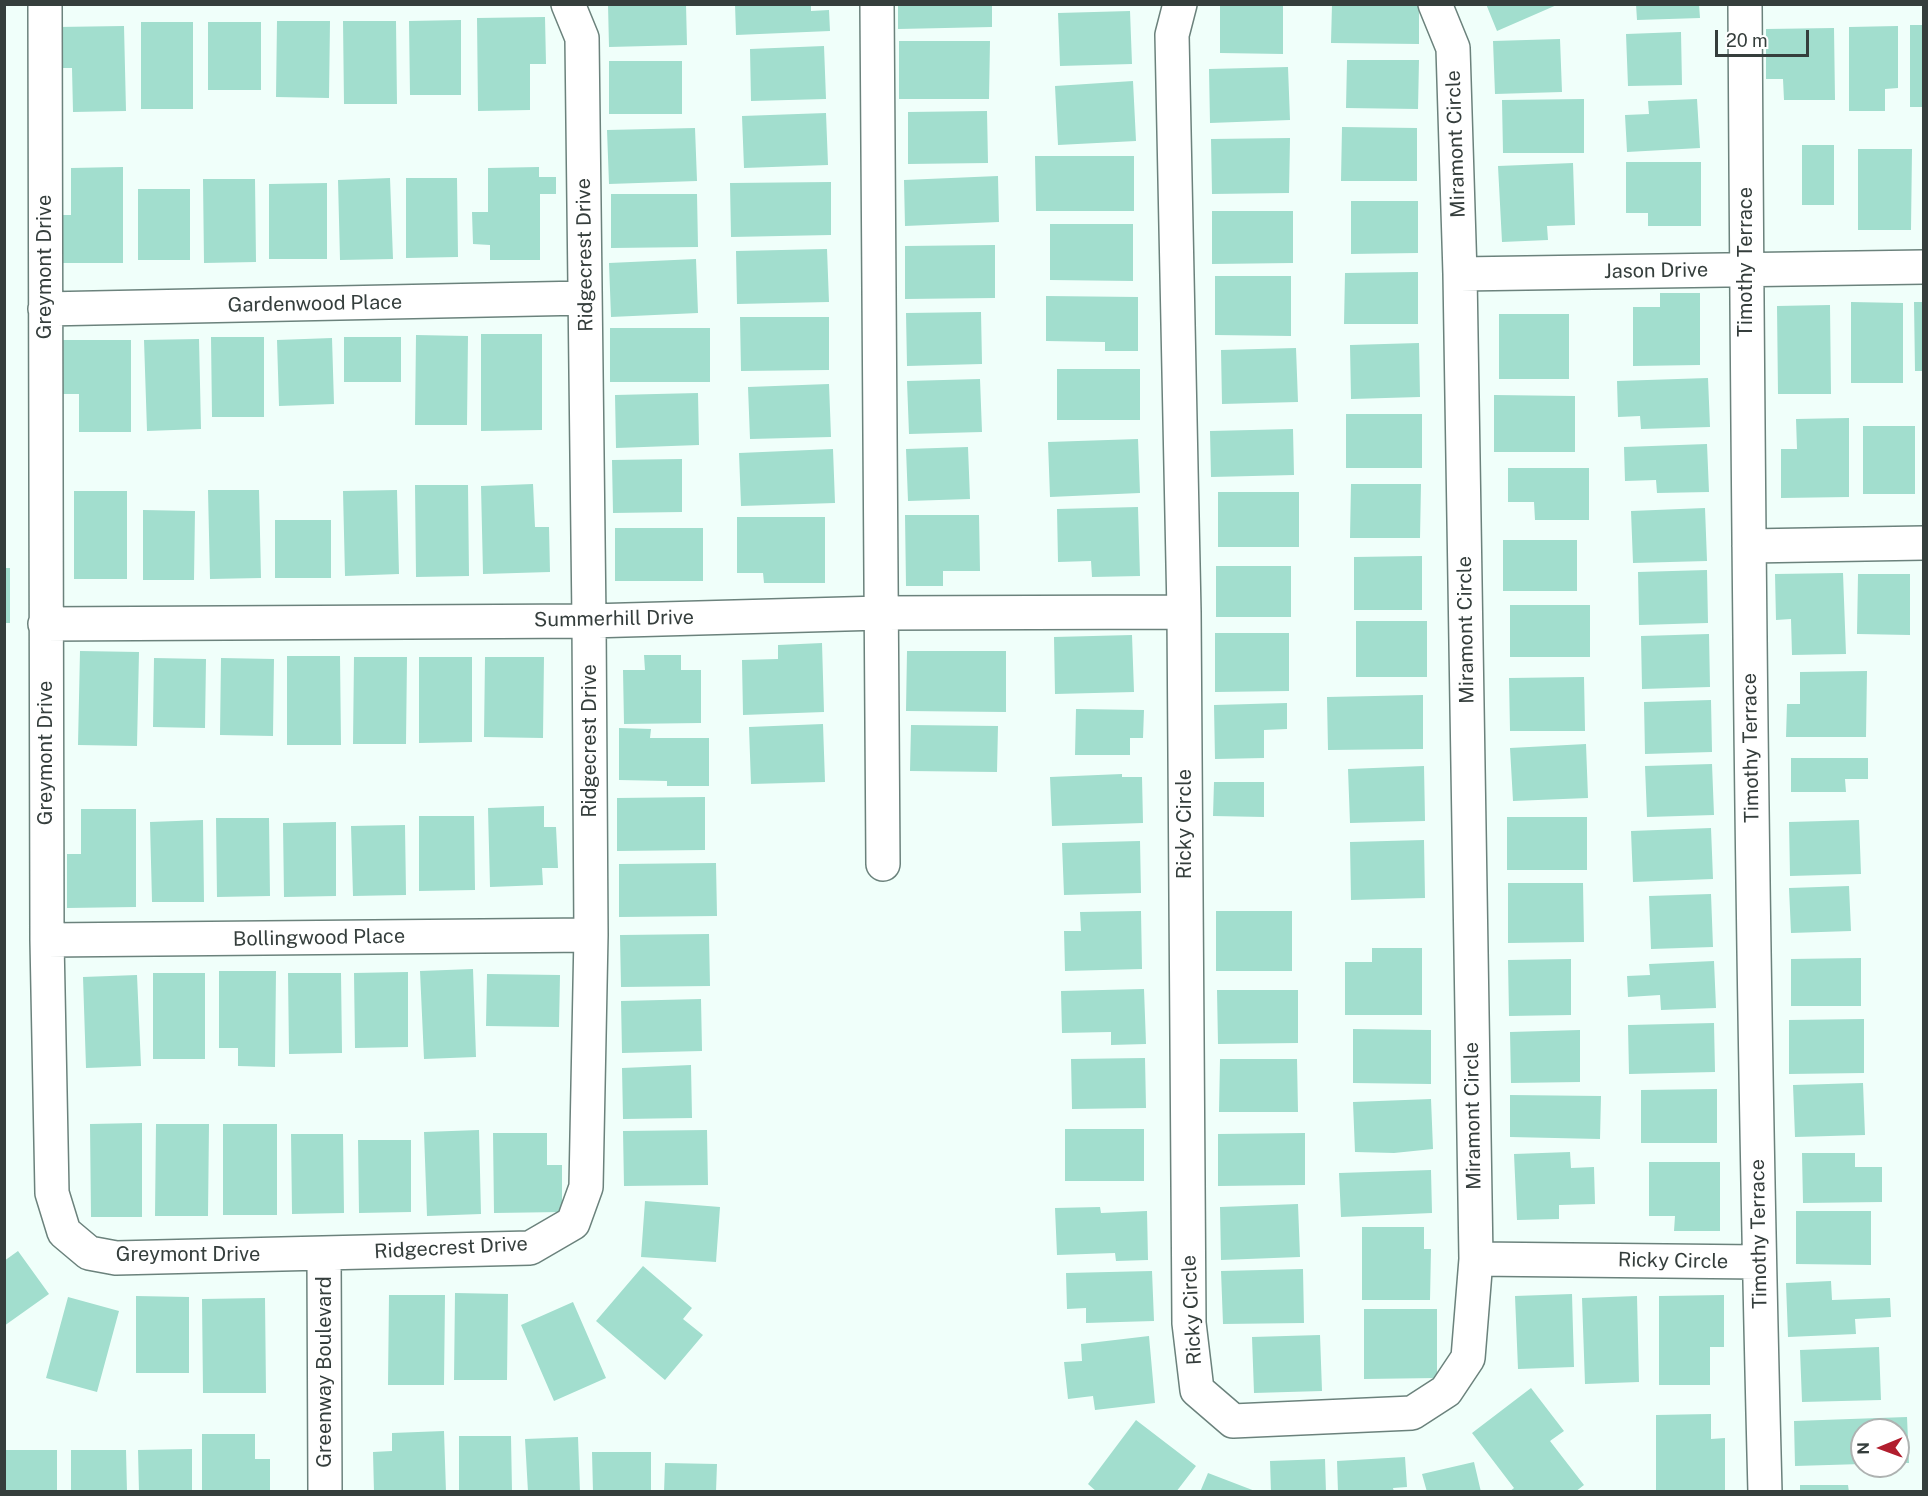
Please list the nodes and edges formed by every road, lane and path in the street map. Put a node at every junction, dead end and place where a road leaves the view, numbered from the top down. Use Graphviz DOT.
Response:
graph roads {
  1 [pos="45,4"];
  2 [pos="568,4"];
  3 [pos="877,4"];
  4 [pos="1180,4"];
  5 [pos="1435,4"];
  6 [pos="1745,4"];
  7 [pos="1923,267"];
  8 [pos="1746,270"];
  9 [pos="1460,274"];
  10 [pos="585,298"];
  11 [pos="45,309"];
  12 [pos="1923,543"];
  13 [pos="1749,546"];
  14 [pos="1184,612"];
  15 [pos="881,613"];
  16 [pos="589,621"];
  17 [pos="45,624"];
  18 [pos="883,864"];
  19 [pos="591,935"];
  20 [pos="47,940"];
  21 [pos="324,1253"];
  22 [pos="1476,1259"];
  23 [pos="1759,1262"];
  24 [pos="325,1491"];
  25 [pos="1765,1491"];
  1 -- 11 [label="street, Greymont Drive"];
  2 -- 10 [label="street, Ridgecrest Drive"];
  3 -- 15 [label="street"];
  4 -- 14 [label="street"];
  5 -- 9 [label="street, Miramont Circle"];
  6 -- 8 [label="street, Timothy Terrace"];
  7 -- 8 [label="street, Jason Drive"];
  8 -- 9 [label="street, Jason Drive"];
  8 -- 13 [label="street, Timothy Terrace"];
  9 -- 22 [label="street, Miramont Circle"];
  10 -- 11 [label="street, Gardenwood Place"];
  10 -- 16 [label="street, Ridgecrest Drive"];
  11 -- 17 [label="street, Greymont Drive"];
  12 -- 13 [label="street"];
  13 -- 23 [label="street, Timothy Terrace"];
  14 -- 15 [label="street, Summerhill Drive"];
  14 -- 22 [label="street, Ricky Circle"];
  15 -- 16 [label="street, Summerhill Drive"];
  15 -- 18 [label="street"];
  16 -- 17 [label="street, Summerhill Drive"];
  16 -- 19 [label="street, Ridgecrest Drive"];
  17 -- 20 [label="street, Greymont Drive"];
  19 -- 20 [label="street, Bollingwood Place"];
  19 -- 21 [label="street, Ridgecrest Drive"];
  20 -- 21 [label="street, Greymont Drive"];
  21 -- 24 [label="street, Greenway Boulevard"];
  22 -- 23 [label="street, Ricky Circle"];
  23 -- 25 [label="street, Timothy Terrace"];
}
